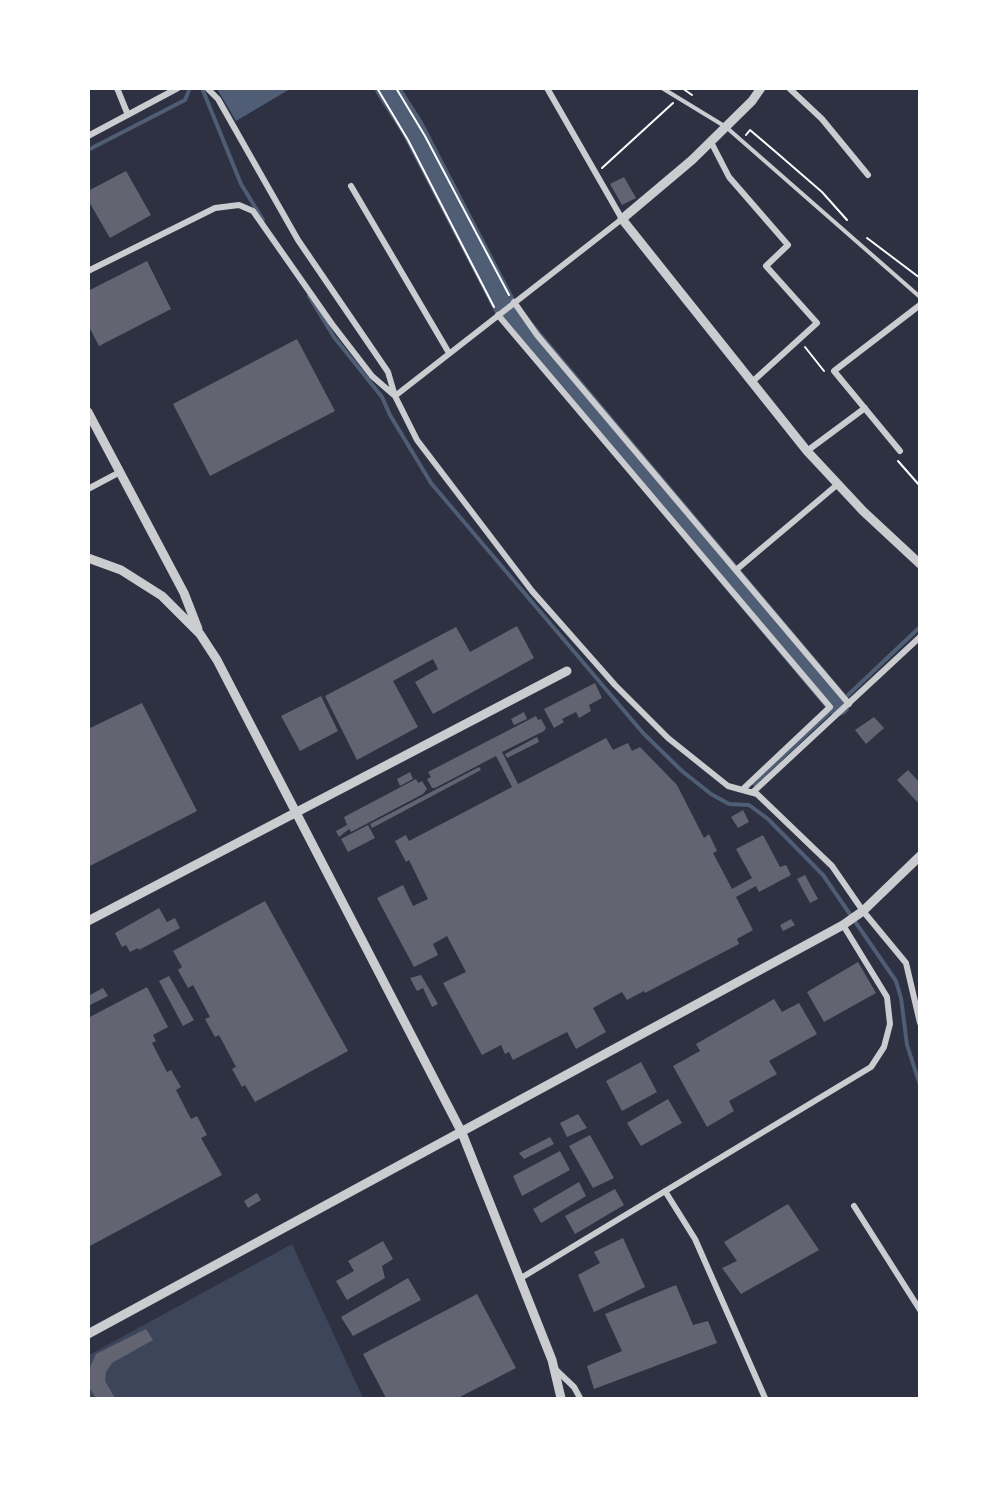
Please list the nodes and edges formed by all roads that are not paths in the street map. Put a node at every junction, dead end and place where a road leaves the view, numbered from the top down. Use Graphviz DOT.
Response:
graph roads {
  1 [pos="117,88"];
  2 [pos="178,88"];
  3 [pos="207,88"];
  4 [pos="547,88"];
  5 [pos="662,88"];
  6 [pos="761,88"];
  7 [pos="789,88"];
  8 [pos="128,115"];
  9 [pos="726,127"];
  10 [pos="88,136"];
  11 [pos="711,142"];
  12 [pos="868,175"];
  13 [pos="351,186"];
  14 [pos="622,219"];
  15 [pos="88,271"];
  16 [pos="920,297"];
  17 [pos="513,303"];
  18 [pos="920,305"];
  19 [pos="499,314"];
  20 [pos="449,353"];
  21 [pos="752,382"];
  22 [pos="394,396"];
  23 [pos="865,408"];
  24 [pos="88,411"];
  25 [pos="807,451"];
  26 [pos="900,451"];
  27 [pos="120,472"];
  28 [pos="838,484"];
  29 [pos="88,489"];
  30 [pos="88,558"];
  31 [pos="920,564"];
  32 [pos="736,570"];
  33 [pos="200,634"];
  34 [pos="920,637"];
  35 [pos="567,670"];
  36 [pos="846,700"];
  37 [pos="742,790"];
  38 [pos="753,792"];
  39 [pos="297,812"];
  40 [pos="920,855"];
  41 [pos="863,911"];
  42 [pos="88,921"];
  43 [pos="846,923"];
  44 [pos="920,1023"];
  45 [pos="462,1133"];
  46 [pos="665,1191"];
  47 [pos="854,1206"];
  48 [pos="521,1278"];
  49 [pos="920,1310"];
  50 [pos="88,1334"];
  51 [pos="554,1368"];
  52 [pos="561,1398"];
  53 [pos="580,1398"];
  54 [pos="765,1398"];
  1 -- 8 [label="street"];
  2 -- 8 [label="street"];
  3 -- 22 [label="street"];
  4 -- 14 [label="street"];
  5 -- 9 [label="lane"];
  6 -- 9 [label="street"];
  7 -- 12 [label="street"];
  8 -- 10 [label="street"];
  9 -- 11 [label="street"];
  9 -- 16 [label="lane"];
  11 -- 14 [label="street"];
  11 -- 21 [label="street"];
  13 -- 20 [label="street"];
  14 -- 17 [label="street"];
  14 -- 21 [label="street"];
  15 -- 22 [label="street"];
  17 -- 19 [label="street"];
  17 -- 32 [label="street"];
  18 -- 23 [label="street"];
  19 -- 20 [label="street"];
  19 -- 37 [label="street"];
  20 -- 22 [label="street"];
  21 -- 25 [label="street"];
  22 -- 37 [label="street"];
  23 -- 25 [label="street"];
  23 -- 26 [label="street"];
  24 -- 27 [label="street"];
  25 -- 28 [label="street"];
  27 -- 29 [label="street"];
  27 -- 33 [label="street"];
  28 -- 31 [label="street"];
  28 -- 32 [label="street"];
  30 -- 33 [label="street"];
  32 -- 36 [label="street"];
  33 -- 39 [label="street"];
  34 -- 36 [label="street"];
  35 -- 39 [label="street"];
  36 -- 38 [label="street"];
  37 -- 38 [label="street"];
  38 -- 41 [label="street"];
  39 -- 42 [label="street"];
  39 -- 45 [label="street"];
  40 -- 41 [label="street"];
  41 -- 43 [label="street"];
  41 -- 44 [label="street"];
  43 -- 45 [label="street"];
  43 -- 46 [label="street"];
  45 -- 48 [label="street"];
  45 -- 50 [label="street"];
  46 -- 48 [label="street"];
  46 -- 54 [label="street"];
  47 -- 49 [label="street"];
  48 -- 51 [label="street"];
  51 -- 52 [label="street"];
  51 -- 53 [label="street"];
}
